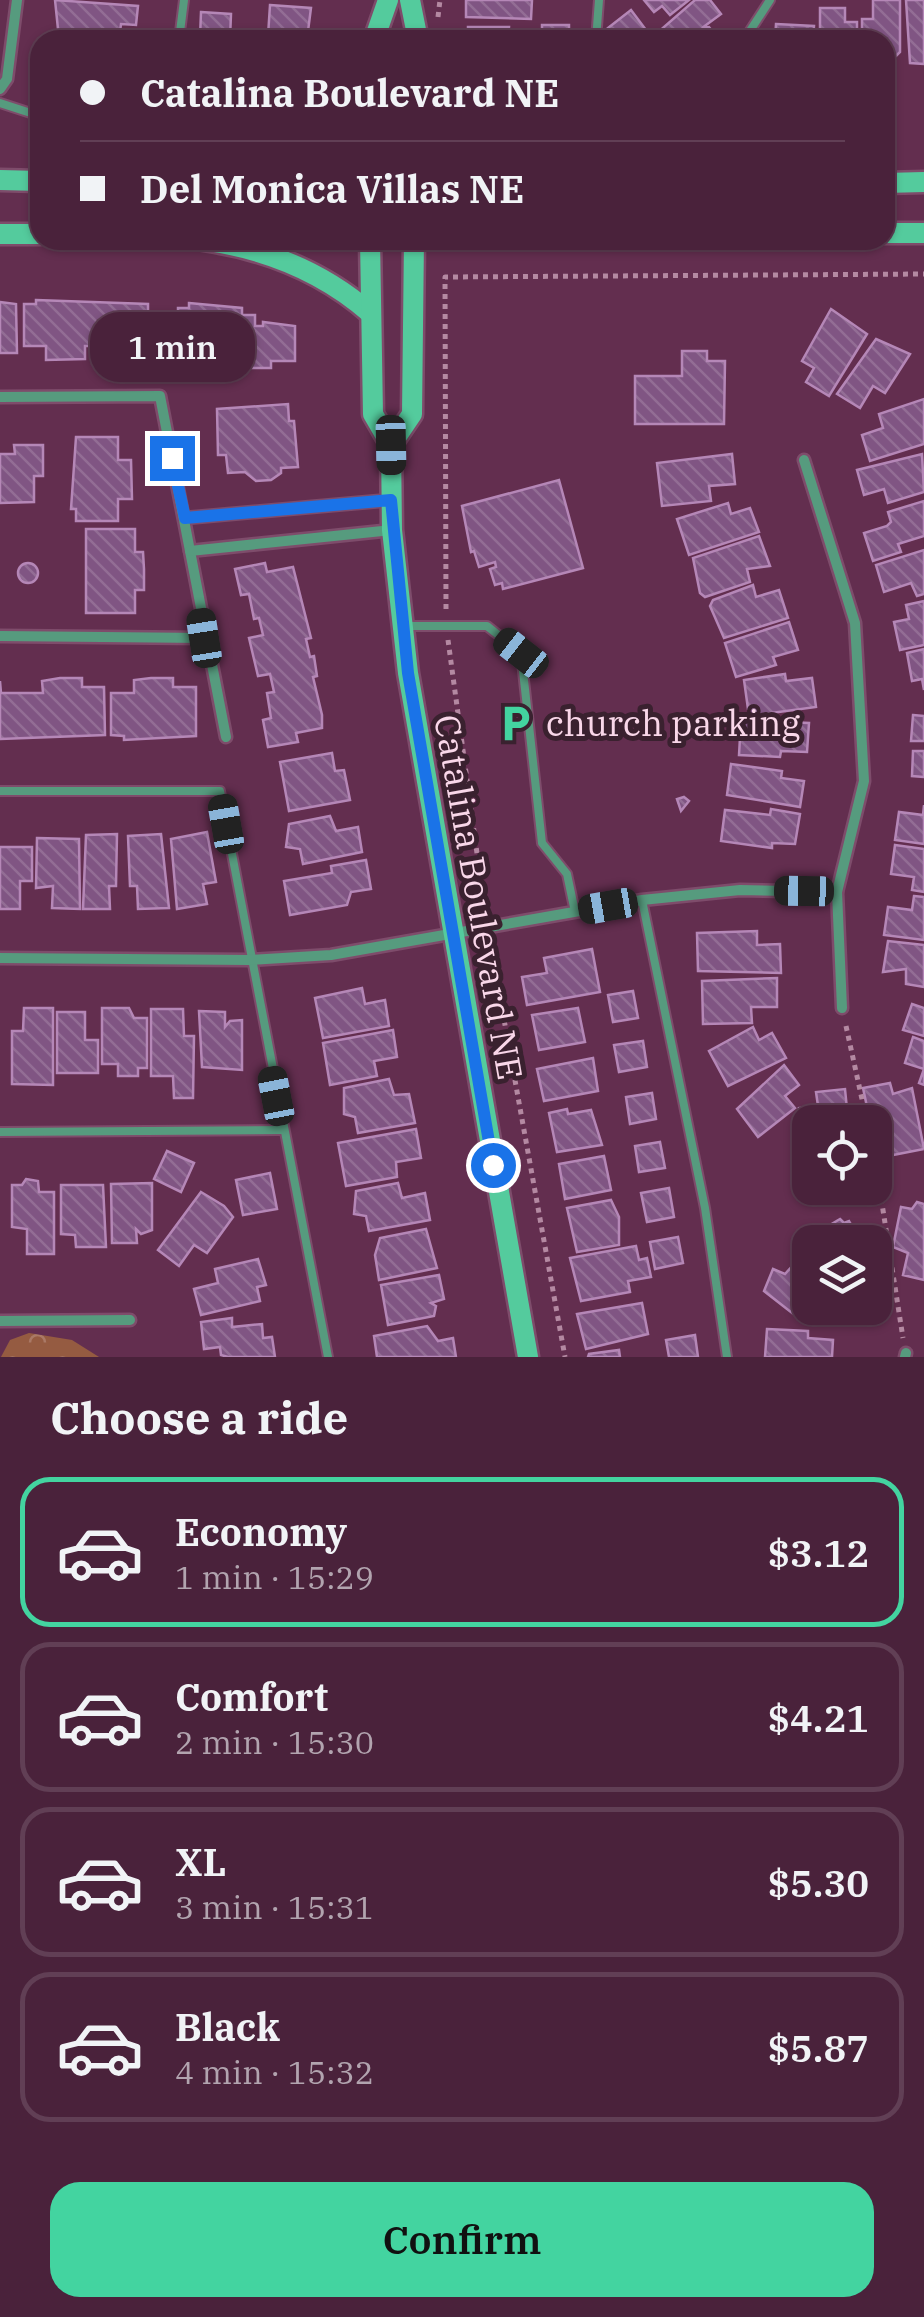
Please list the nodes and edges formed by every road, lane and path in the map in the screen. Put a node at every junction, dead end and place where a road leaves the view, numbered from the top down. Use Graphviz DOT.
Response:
graph roads {
  1 [pos="16,0"];
  2 [pos="184,0"];
  3 [pos="388,0"];
  4 [pos="410,0"];
  5 [pos="599,0"];
  6 [pos="770,0"];
  7 [pos="180,30"];
  8 [pos="378,30"];
  9 [pos="416,30"];
  10 [pos="597,30"];
  11 [pos="750,30"];
  12 [pos="0,89"];
  13 [pos="0,103"];
  14 [pos="30,113"];
  15 [pos="0,180"];
  16 [pos="30,181"];
  17 [pos="924,182"];
  18 [pos="895,183"];
  19 [pos="895,233"];
  20 [pos="924,233"];
  21 [pos="0,234"];
  22 [pos="30,234"];
  23 [pos="254,250"];
  24 [pos="370,250"];
  25 [pos="414,250"];
  26 [pos="924,274"];
  27 [pos="370,312"];
  28 [pos="0,396"];
  29 [pos="391,445"];
  30 [pos="804,460"];
  31 [pos="391,500"];
  32 [pos="185,518"];
  33 [pos="392,530"];
  34 [pos="190,551"];
  35 [pos="402,626"];
  36 [pos="447,626"];
  37 [pos="0,636"];
  38 [pos="204,638"];
  39 [pos="226,737"];
  40 [pos="0,790"];
  41 [pos="836,892"];
  42 [pos="642,900"];
  43 [pos="575,912"];
  44 [pos="488,930"];
  45 [pos="451,936"];
  46 [pos="0,958"];
  47 [pos="249,960"];
  48 [pos="842,1008"];
  49 [pos="863,1105"];
  50 [pos="283,1130"];
  51 [pos="0,1132"];
  52 [pos="882,1205"];
  53 [pos="0,1320"];
  54 [pos="130,1320"];
  55 [pos="906,1355"];
  56 [pos="328,1357"];
  57 [pos="528,1357"];
  58 [pos="565,1357"];
  59 [pos="727,1357"];
  1 -- 12 [label="street"];
  2 -- 7 [label="lane"];
  3 -- 8 [label="street"];
  4 -- 9 [label="street"];
  5 -- 10 [label="lane"];
  6 -- 11 [label="lane"];
  13 -- 14 [label="lane"];
  15 -- 16 [label="street"];
  17 -- 18 [label="street"];
  19 -- 20 [label="street"];
  21 -- 22 [label="street"];
  23 -- 27 [label="street"];
  24 -- 27 [label="street, Catalina Boulevard NE"];
  25 -- 29 [label="street, Catalina Boulevard NE"];
  26 -- 36 [label="path"];
  27 -- 29 [label="street, Catalina Boulevard NE"];
  28 -- 32 [label="street"];
  29 -- 31 [label="street, Catalina Boulevard NE"];
  30 -- 41 [label="street"];
  31 -- 32 [label="street"];
  31 -- 33 [label="street, Catalina Boulevard NE"];
  32 -- 34 [label="street"];
  33 -- 34 [label="street"];
  33 -- 35 [label="street, Catalina Boulevard NE"];
  34 -- 38 [label="street"];
  35 -- 36 [label="lane"];
  35 -- 45 [label="street, Catalina Boulevard NE"];
  36 -- 43 [label="lane"];
  36 -- 44 [label="path"];
  37 -- 38 [label="street"];
  38 -- 39 [label="street"];
  40 -- 47 [label="lane"];
  41 -- 42 [label="street"];
  41 -- 48 [label="street"];
  42 -- 43 [label="street"];
  42 -- 59 [label="lane"];
  43 -- 44 [label="street"];
  44 -- 45 [label="street"];
  44 -- 58 [label="path"];
  45 -- 47 [label="street"];
  45 -- 57 [label="street, Catalina Boulevard NE"];
  46 -- 47 [label="street"];
  47 -- 50 [label="lane"];
  48 -- 49 [label="path"];
  50 -- 51 [label="lane"];
  50 -- 56 [label="lane"];
  52 -- 55 [label="path"];
  53 -- 54 [label="street"];
}
